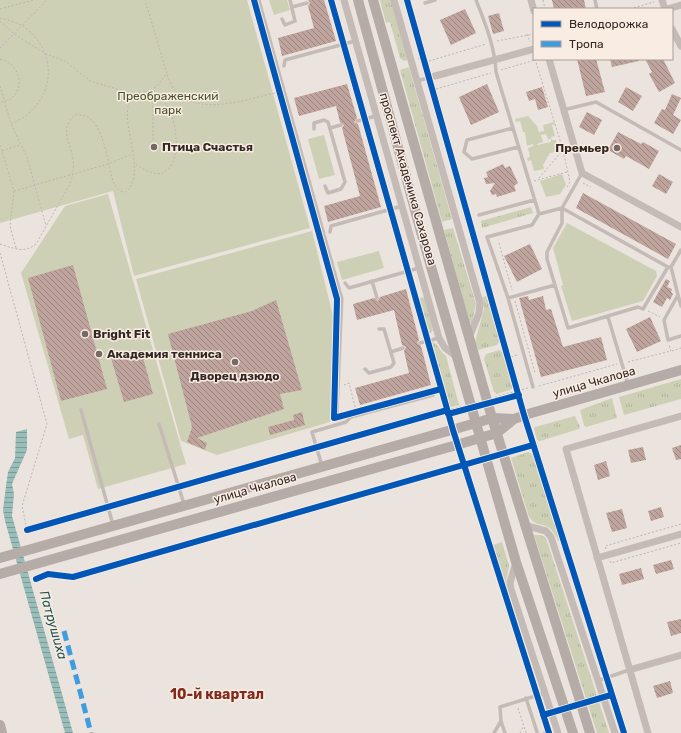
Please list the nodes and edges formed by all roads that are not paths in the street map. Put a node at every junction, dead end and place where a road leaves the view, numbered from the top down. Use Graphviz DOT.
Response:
graph roads {
  1 [pos="257,0"];
  2 [pos="290,0"];
  3 [pos="344,0"];
  4 [pos="358,0"];
  5 [pos="373,0"];
  6 [pos="394,0"];
  7 [pos="435,0"];
  8 [pos="476,0"];
  9 [pos="307,3"];
  10 [pos="425,3"];
  11 [pos="681,5"];
  12 [pos="292,7"];
  13 [pos="670,8"];
  14 [pos="282,19"];
  15 [pos="673,31"];
  16 [pos="355,40"];
  17 [pos="681,46"];
  18 [pos="533,49"];
  19 [pos="496,59"];
  20 [pos="549,60"];
  21 [pos="284,66"];
  22 [pos="432,77"];
  23 [pos="417,81"];
  24 [pos="563,110"];
  25 [pos="376,116"];
  26 [pos="357,120"];
  27 [pos="341,125"];
  28 [pos="330,128"];
  29 [pos="513,128"];
  30 [pos="314,129"];
  31 [pos="518,147"];
  32 [pos="681,150"];
  33 [pos="582,173"];
  34 [pos="325,186"];
  35 [pos="534,200"];
  36 [pos="402,206"];
  37 [pos="562,208"];
  38 [pos="539,214"];
  39 [pos="479,215"];
  40 [pos="681,228"];
  41 [pos="330,232"];
  42 [pos="681,250"];
  43 [pos="670,267"];
  44 [pos="420,268"];
  45 [pos="372,281"];
  46 [pos="345,283"];
  47 [pos="554,284"];
  48 [pos="678,295"];
  49 [pos="377,298"];
  50 [pos="508,298"];
  51 [pos="681,306"];
  52 [pos="608,317"];
  53 [pos="379,329"];
  54 [pos="681,336"];
  55 [pos="439,338"];
  56 [pos="469,338"];
  57 [pos="420,344"];
  58 [pos="403,348"];
  59 [pos="391,352"];
  60 [pos="458,358"];
  61 [pos="365,368"];
  62 [pos="681,370"];
  63 [pos="628,385"];
  64 [pos="533,387"];
  65 [pos="433,395"];
  66 [pos="81,410"];
  67 [pos="335,416"];
  68 [pos="681,416"];
  69 [pos="492,418"];
  70 [pos="514,419"];
  71 [pos="476,423"];
  72 [pos="159,424"];
  73 [pos="497,432"];
  74 [pos="480,438"];
  75 [pos="323,468"];
  76 [pos="185,507"];
  77 [pos="113,525"];
  78 [pos="524,525"];
  79 [pos="681,534"];
  80 [pos="2,558"];
  81 [pos="597,558"];
  82 [pos="516,562"];
  83 [pos="5,573"];
  84 [pos="681,655"];
  85 [pos="629,670"];
  86 [pos="598,681"];
  87 [pos="544,692"];
  88 [pos="526,698"];
  89 [pos="501,721"];
  90 [pos="0,725"];
  91 [pos="537,732"];
  92 [pos="2,733"];
  93 [pos="494,733"];
  94 [pos="505,733"];
  95 [pos="558,733"];
  96 [pos="573,733"];
  97 [pos="590,733"];
  98 [pos="615,733"];
  99 [pos="648,733"];
  1 -- 67 [label="street"];
  2 -- 12 [label="lane"];
  3 -- 16 [label="street, проспект Академика Сахарова"];
  4 -- 60 [label="main road, проспект Академика Сахарова"];
  5 -- 56 [label="main road, проспект Академика Сахарова"];
  6 -- 23 [label="street"];
  7 -- 10 [label="lane"];
  8 -- 19 [label="lane"];
  9 -- 12 [label="lane"];
  11 -- 13 [label="street"];
  12 -- 14 [label="lane"];
  15 -- 17 [label="street"];
  16 -- 21 [label="lane"];
  16 -- 25 [label="street, проспект Академика Сахарова"];
  18 -- 19 [label="street"];
  19 -- 22 [label="street"];
  19 -- 29 [label="lane"];
  20 -- 24 [label="street"];
  22 -- 23 [label="lane"];
  23 -- 56 [label="street"];
  24 -- 32 [label="lane"];
  24 -- 33 [label="street"];
  25 -- 26 [label="lane"];
  25 -- 36 [label="street, проспект Академика Сахарова"];
  27 -- 28 [label="lane"];
  28 -- 30 [label="lane"];
  28 -- 34 [label="lane"];
  29 -- 31 [label="lane"];
  29 -- 31 [label="lane"];
  31 -- 35 [label="lane"];
  33 -- 37 [label="lane"];
  33 -- 40 [label="street"];
  35 -- 38 [label="lane"];
  35 -- 39 [label="lane"];
  36 -- 41 [label="lane"];
  36 -- 44 [label="street, проспект Академика Сахарова"];
  37 -- 38 [label="lane"];
  37 -- 43 [label="lane"];
  37 -- 47 [label="lane"];
  38 -- 50 [label="lane"];
  42 -- 43 [label="lane"];
  43 -- 48 [label="lane"];
  43 -- 52 [label="lane"];
  44 -- 45 [label="lane"];
  44 -- 55 [label="street, проспект Академика Сахарова"];
  45 -- 46 [label="lane"];
  45 -- 49 [label="lane"];
  47 -- 50 [label="lane"];
  47 -- 52 [label="lane"];
  48 -- 51 [label="lane"];
  48 -- 54 [label="lane"];
  50 -- 64 [label="lane"];
  52 -- 63 [label="lane"];
  53 -- 59 [label="lane"];
  55 -- 57 [label="lane"];
  55 -- 60 [label="street, проспект Академика Сахарова"];
  56 -- 69 [label="main road, проспект Академика Сахарова"];
  58 -- 59 [label="lane"];
  59 -- 61 [label="lane"];
  60 -- 71 [label="main road, проспект Академика Сахарова"];
  62 -- 63 [label="main road, улица Чкалова"];
  63 -- 70 [label="main road, улица Чкалова"];
  65 -- 75 [label="lane"];
  66 -- 77 [label="lane"];
  68 -- 81 [label="street"];
  69 -- 70 [label="main road, улица Чкалова"];
  69 -- 71 [label="main road, улица Чкалова"];
  69 -- 73 [label="main road, проспект Академика Сахарова"];
  70 -- 73 [label="main road, улица Чкалова"];
  71 -- 74 [label="main road, проспект Академика Сахарова"];
  71 -- 75 [label="main road, улица Чкалова"];
  72 -- 76 [label="lane"];
  73 -- 74 [label="main road, улица Чкалова"];
  73 -- 78 [label="main road, проспект Академика Сахарова"];
  74 -- 82 [label="main road, проспект Академика Сахарова"];
  74 -- 83 [label="main road, улица Чкалова"];
  75 -- 76 [label="main road, улица Чкалова"];
  76 -- 77 [label="main road, улица Чкалова"];
  77 -- 80 [label="main road, улица Чкалова"];
  78 -- 86 [label="street"];
  78 -- 97 [label="main road, проспект Академика Сахарова"];
  79 -- 81 [label="street"];
  81 -- 85 [label="street"];
  82 -- 87 [label="street"];
  82 -- 96 [label="main road, проспект Академика Сахарова"];
  84 -- 85 [label="street"];
  85 -- 86 [label="lane"];
  85 -- 99 [label="street"];
  86 -- 98 [label="street"];
  87 -- 88 [label="lane"];
  87 -- 95 [label="street"];
  88 -- 89 [label="lane"];
  88 -- 91 [label="lane"];
  89 -- 93 [label="lane"];
  89 -- 94 [label="lane"];
  90 -- 92 [label="main road"];
}
